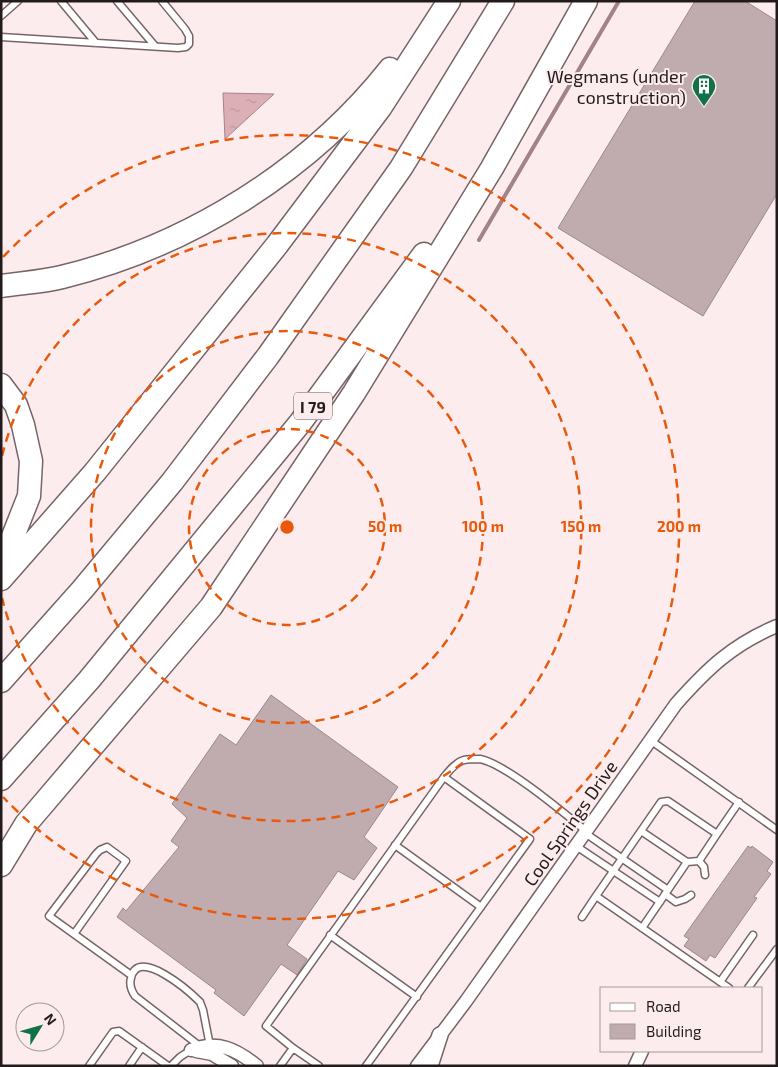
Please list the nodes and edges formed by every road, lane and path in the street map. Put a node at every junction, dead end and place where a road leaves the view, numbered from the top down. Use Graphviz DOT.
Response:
graph roads {
  1 [pos="18,1"];
  2 [pos="61,1"];
  3 [pos="118,1"];
  4 [pos="162,1"];
  5 [pos="444,1"];
  6 [pos="449,1"];
  7 [pos="503,1"];
  8 [pos="581,1"];
  9 [pos="586,1"];
  10 [pos="1,16"];
  11 [pos="1,37"];
  12 [pos="96,43"];
  13 [pos="154,46"];
  14 [pos="1,286"];
  15 [pos="1,385"];
  16 [pos="1,557"];
  17 [pos="1,579"];
  18 [pos="777,626"];
  19 [pos="1,681"];
  20 [pos="650,740"];
  21 [pos="444,777"];
  22 [pos="1,778"];
  23 [pos="739,802"];
  24 [pos="642,830"];
  25 [pos="777,830"];
  26 [pos="586,832"];
  27 [pos="717,834"];
  28 [pos="395,845"];
  29 [pos="576,846"];
  30 [pos="622,859"];
  31 [pos="699,861"];
  32 [pos="687,862"];
  33 [pos="1,865"];
  34 [pos="614,871"];
  35 [pos="705,875"];
  36 [pos="666,892"];
  37 [pos="691,895"];
  38 [pos="596,896"];
  39 [pos="660,902"];
  40 [pos="481,907"];
  41 [pos="582,917"];
  42 [pos="642,928"];
  43 [pos="74,934"];
  44 [pos="330,935"];
  45 [pos="753,935"];
  46 [pos="777,949"];
  47 [pos="131,975"];
  48 [pos="720,982"];
  49 [pos="728,987"];
  50 [pos="749,987"];
  51 [pos="417,997"];
  52 [pos="440,1035"];
  53 [pos="142,1047"];
  54 [pos="201,1048"];
  55 [pos="293,1048"];
  56 [pos="642,1052"];
  57 [pos="89,1066"];
  58 [pos="129,1066"];
  59 [pos="170,1066"];
  60 [pos="232,1066"];
  61 [pos="257,1066"];
  62 [pos="280,1066"];
  63 [pos="319,1066"];
  64 [pos="366,1066"];
  65 [pos="417,1066"];
  66 [pos="430,1066"];
  67 [pos="635,1066"];
  1 -- 10 [label="lane"];
  2 -- 12 [label="lane"];
  3 -- 13 [label="lane"];
  4 -- 13 [label="lane"];
  5 -- 14 [label="highway"];
  6 -- 17 [label="highway"];
  7 -- 19 [label="highway"];
  8 -- 22 [label="highway, I 79"];
  9 -- 33 [label="highway"];
  11 -- 12 [label="lane"];
  12 -- 13 [label="lane"];
  15 -- 16 [label="highway"];
  18 -- 20 [label="street, Cool Springs Drive"];
  20 -- 23 [label="lane"];
  20 -- 26 [label="street, Cool Springs Drive"];
  21 -- 26 [label="lane"];
  21 -- 28 [label="lane"];
  21 -- 40 [label="lane"];
  23 -- 25 [label="lane"];
  23 -- 27 [label="lane"];
  24 -- 27 [label="lane"];
  24 -- 30 [label="lane"];
  24 -- 32 [label="lane"];
  26 -- 29 [label="street, Cool Springs Drive"];
  26 -- 30 [label="lane"];
  27 -- 31 [label="lane"];
  28 -- 40 [label="lane"];
  28 -- 44 [label="lane"];
  29 -- 34 [label="lane"];
  29 -- 52 [label="street, Cool Springs Drive"];
  30 -- 34 [label="lane"];
  30 -- 36 [label="lane"];
  31 -- 32 [label="lane"];
  31 -- 35 [label="lane"];
  32 -- 36 [label="lane"];
  34 -- 38 [label="lane"];
  34 -- 39 [label="lane"];
  36 -- 37 [label="lane"];
  36 -- 39 [label="lane"];
  38 -- 41 [label="lane"];
  38 -- 42 [label="lane"];
  39 -- 42 [label="lane"];
  40 -- 51 [label="lane"];
  42 -- 48 [label="lane"];
  43 -- 43 [label="lane"];
  43 -- 47 [label="lane"];
  44 -- 51 [label="lane"];
  44 -- 55 [label="lane"];
  45 -- 48 [label="lane"];
  46 -- 50 [label="lane"];
  47 -- 54 [label="lane"];
  47 -- 54 [label="lane"];
  48 -- 49 [label="lane"];
  51 -- 64 [label="lane"];
  52 -- 65 [label="street, Cool Springs Drive"];
  52 -- 66 [label="street"];
  53 -- 57 [label="lane"];
  53 -- 58 [label="lane"];
  53 -- 59 [label="lane"];
  54 -- 59 [label="lane"];
  54 -- 60 [label="street"];
  54 -- 61 [label="street"];
  55 -- 62 [label="lane"];
  55 -- 63 [label="lane"];
  56 -- 67 [label="street"];
}
